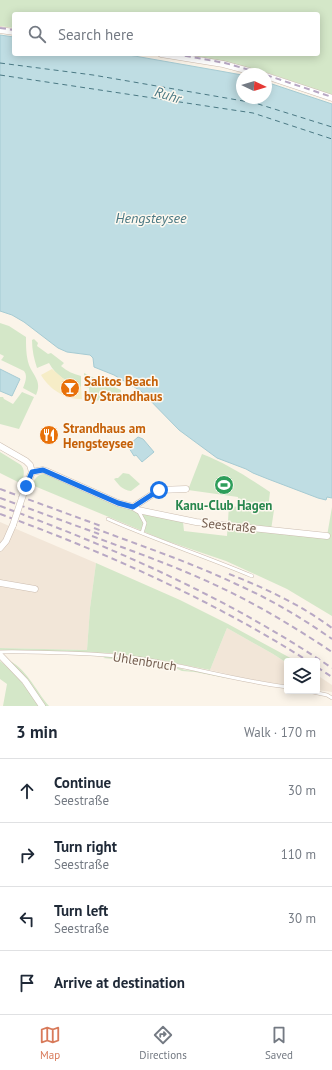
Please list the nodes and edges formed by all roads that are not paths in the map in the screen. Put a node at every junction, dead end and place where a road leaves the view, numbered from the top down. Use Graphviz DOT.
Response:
graph roads {
  1 [pos="0,30"];
  2 [pos="12,32"];
  3 [pos="173,56"];
  4 [pos="238,68"];
  5 [pos="272,78"];
  6 [pos="332,98"];
  7 [pos="0,446"];
  8 [pos="32,472"];
  9 [pos="186,489"];
  10 [pos="135,509"];
  11 [pos="108,519"];
  12 [pos="142,533"];
  13 [pos="327,536"];
  14 [pos="0,548"];
  15 [pos="252,576"];
  16 [pos="0,583"];
  17 [pos="35,589"];
  18 [pos="0,654"];
  19 [pos="284,687"];
  20 [pos="320,694"];
  21 [pos="332,697"];
  22 [pos="42,706"];
  1 -- 2 [label="street"];
  3 -- 4 [label="street"];
  5 -- 6 [label="street"];
  7 -- 8 [label="street"];
  8 -- 10 [label="street, Seestraße"];
  8 -- 14 [label="street, bridge"];
  9 -- 10 [label="street"];
  10 -- 12 [label="lane"];
  10 -- 13 [label="street, Seestraße"];
  11 -- 12 [label="lane"];
  12 -- 15 [label="lane"];
  16 -- 17 [label="street"];
  18 -- 19 [label="lane, Uhlenbruch"];
  18 -- 22 [label="street"];
  20 -- 21 [label="lane"];
}
